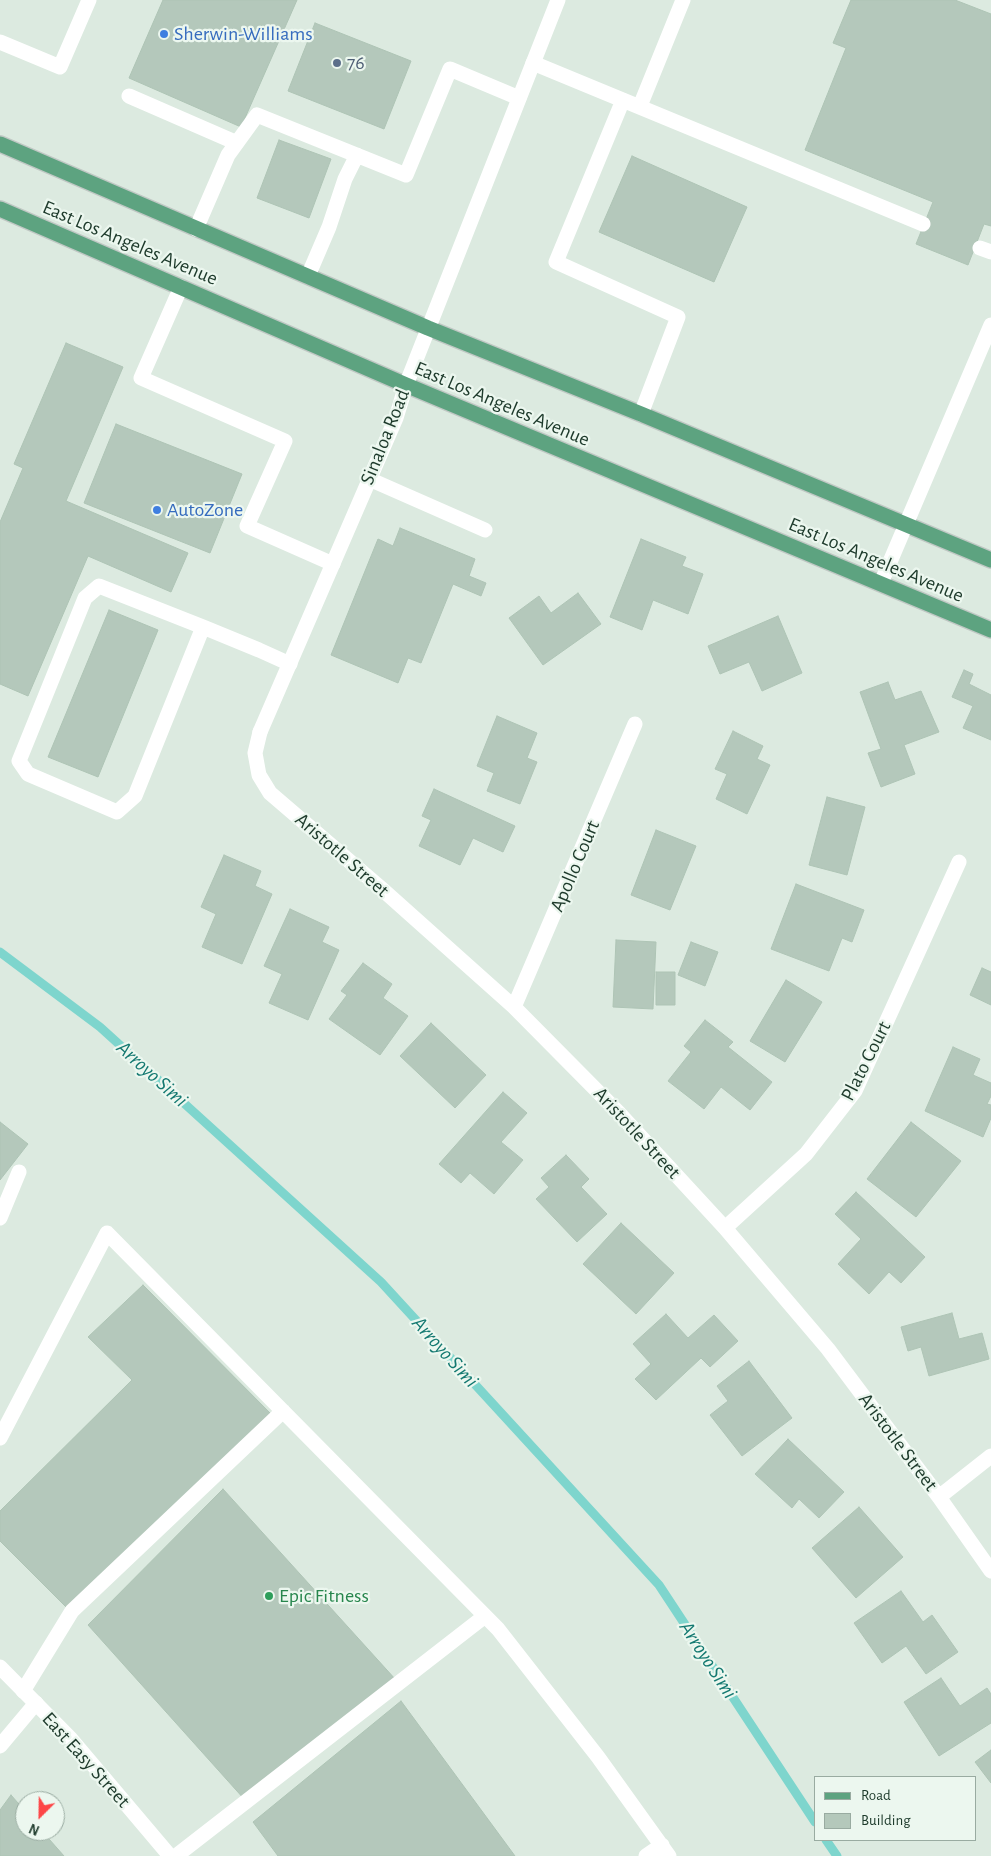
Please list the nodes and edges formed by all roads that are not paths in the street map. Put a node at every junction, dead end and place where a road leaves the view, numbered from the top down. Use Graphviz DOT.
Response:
graph roads {
  1 [pos="89,0"];
  2 [pos="558,0"];
  3 [pos="684,0"];
  4 [pos="0,42"];
  5 [pos="532,63"];
  6 [pos="129,96"];
  7 [pos="519,98"];
  8 [pos="623,100"];
  9 [pos="640,106"];
  10 [pos="237,143"];
  11 [pos="0,144"];
  12 [pos="357,155"];
  13 [pos="0,209"];
  14 [pos="923,224"];
  15 [pos="196,229"];
  16 [pos="308,276"];
  17 [pos="181,287"];
  18 [pos="991,325"];
  19 [pos="428,328"];
  20 [pos="406,384"];
  21 [pos="641,414"];
  22 [pos="369,479"];
  23 [pos="906,523"];
  24 [pos="485,530"];
  25 [pos="991,560"];
  26 [pos="332,564"];
  27 [pos="881,583"];
  28 [pos="203,627"];
  29 [pos="991,630"];
  30 [pos="290,664"];
  31 [pos="635,724"];
  32 [pos="260,732"];
  33 [pos="959,862"];
  34 [pos="514,1007"];
  35 [pos="20,1172"];
  36 [pos="0,1218"];
  37 [pos="725,1228"];
  38 [pos="283,1411"];
  39 [pos="0,1438"];
  40 [pos="991,1456"];
  41 [pos="939,1497"];
  42 [pos="991,1571"];
  43 [pos="485,1616"];
  44 [pos="0,1667"];
  45 [pos="23,1691"];
  46 [pos="36,1703"];
  47 [pos="0,1746"];
  48 [pos="666,1851"];
  49 [pos="170,1856"];
  50 [pos="176,1856"];
  51 [pos="646,1856"];
  1 -- 4 [label="street"];
  2 -- 5 [label="street, Sinaloa Road"];
  3 -- 9 [label="street"];
  5 -- 7 [label="street, Sinaloa Road"];
  5 -- 8 [label="street"];
  6 -- 10 [label="street"];
  7 -- 12 [label="street"];
  7 -- 19 [label="street, Sinaloa Road"];
  8 -- 9 [label="street"];
  8 -- 21 [label="street"];
  9 -- 14 [label="street"];
  10 -- 12 [label="street"];
  10 -- 15 [label="street"];
  11 -- 15 [label="main road, East Los Angeles Avenue"];
  12 -- 16 [label="street"];
  13 -- 17 [label="main road, East Los Angeles Avenue"];
  15 -- 16 [label="main road, East Los Angeles Avenue"];
  16 -- 19 [label="main road, East Los Angeles Avenue"];
  17 -- 20 [label="main road, East Los Angeles Avenue"];
  17 -- 26 [label="street"];
  18 -- 23 [label="street"];
  19 -- 20 [label="street, Sinaloa Road"];
  19 -- 21 [label="main road, East Los Angeles Avenue"];
  20 -- 22 [label="street, Sinaloa Road"];
  20 -- 27 [label="main road, East Los Angeles Avenue"];
  21 -- 23 [label="main road, East Los Angeles Avenue"];
  22 -- 24 [label="street"];
  22 -- 26 [label="street, Sinaloa Road"];
  23 -- 25 [label="main road, East Los Angeles Avenue"];
  23 -- 27 [label="street"];
  26 -- 30 [label="street, Sinaloa Road"];
  27 -- 29 [label="main road, East Los Angeles Avenue"];
  28 -- 28 [label="street"];
  28 -- 30 [label="street"];
  30 -- 32 [label="street, Sinaloa Road"];
  31 -- 34 [label="street, Apollo Court"];
  32 -- 34 [label="street, Aristotle Street"];
  33 -- 37 [label="street, Plato Court"];
  34 -- 37 [label="street, Aristotle Street"];
  35 -- 36 [label="street"];
  37 -- 41 [label="street, Aristotle Street"];
  38 -- 39 [label="street"];
  38 -- 43 [label="street"];
  38 -- 45 [label="street"];
  40 -- 41 [label="street"];
  41 -- 42 [label="street, Aristotle Street"];
  43 -- 48 [label="street"];
  43 -- 50 [label="street"];
  44 -- 45 [label="street, East Easy Street"];
  45 -- 46 [label="street, East Easy Street"];
  46 -- 47 [label="street"];
  46 -- 49 [label="street, East Easy Street"];
  48 -- 51 [label="street"];
}
